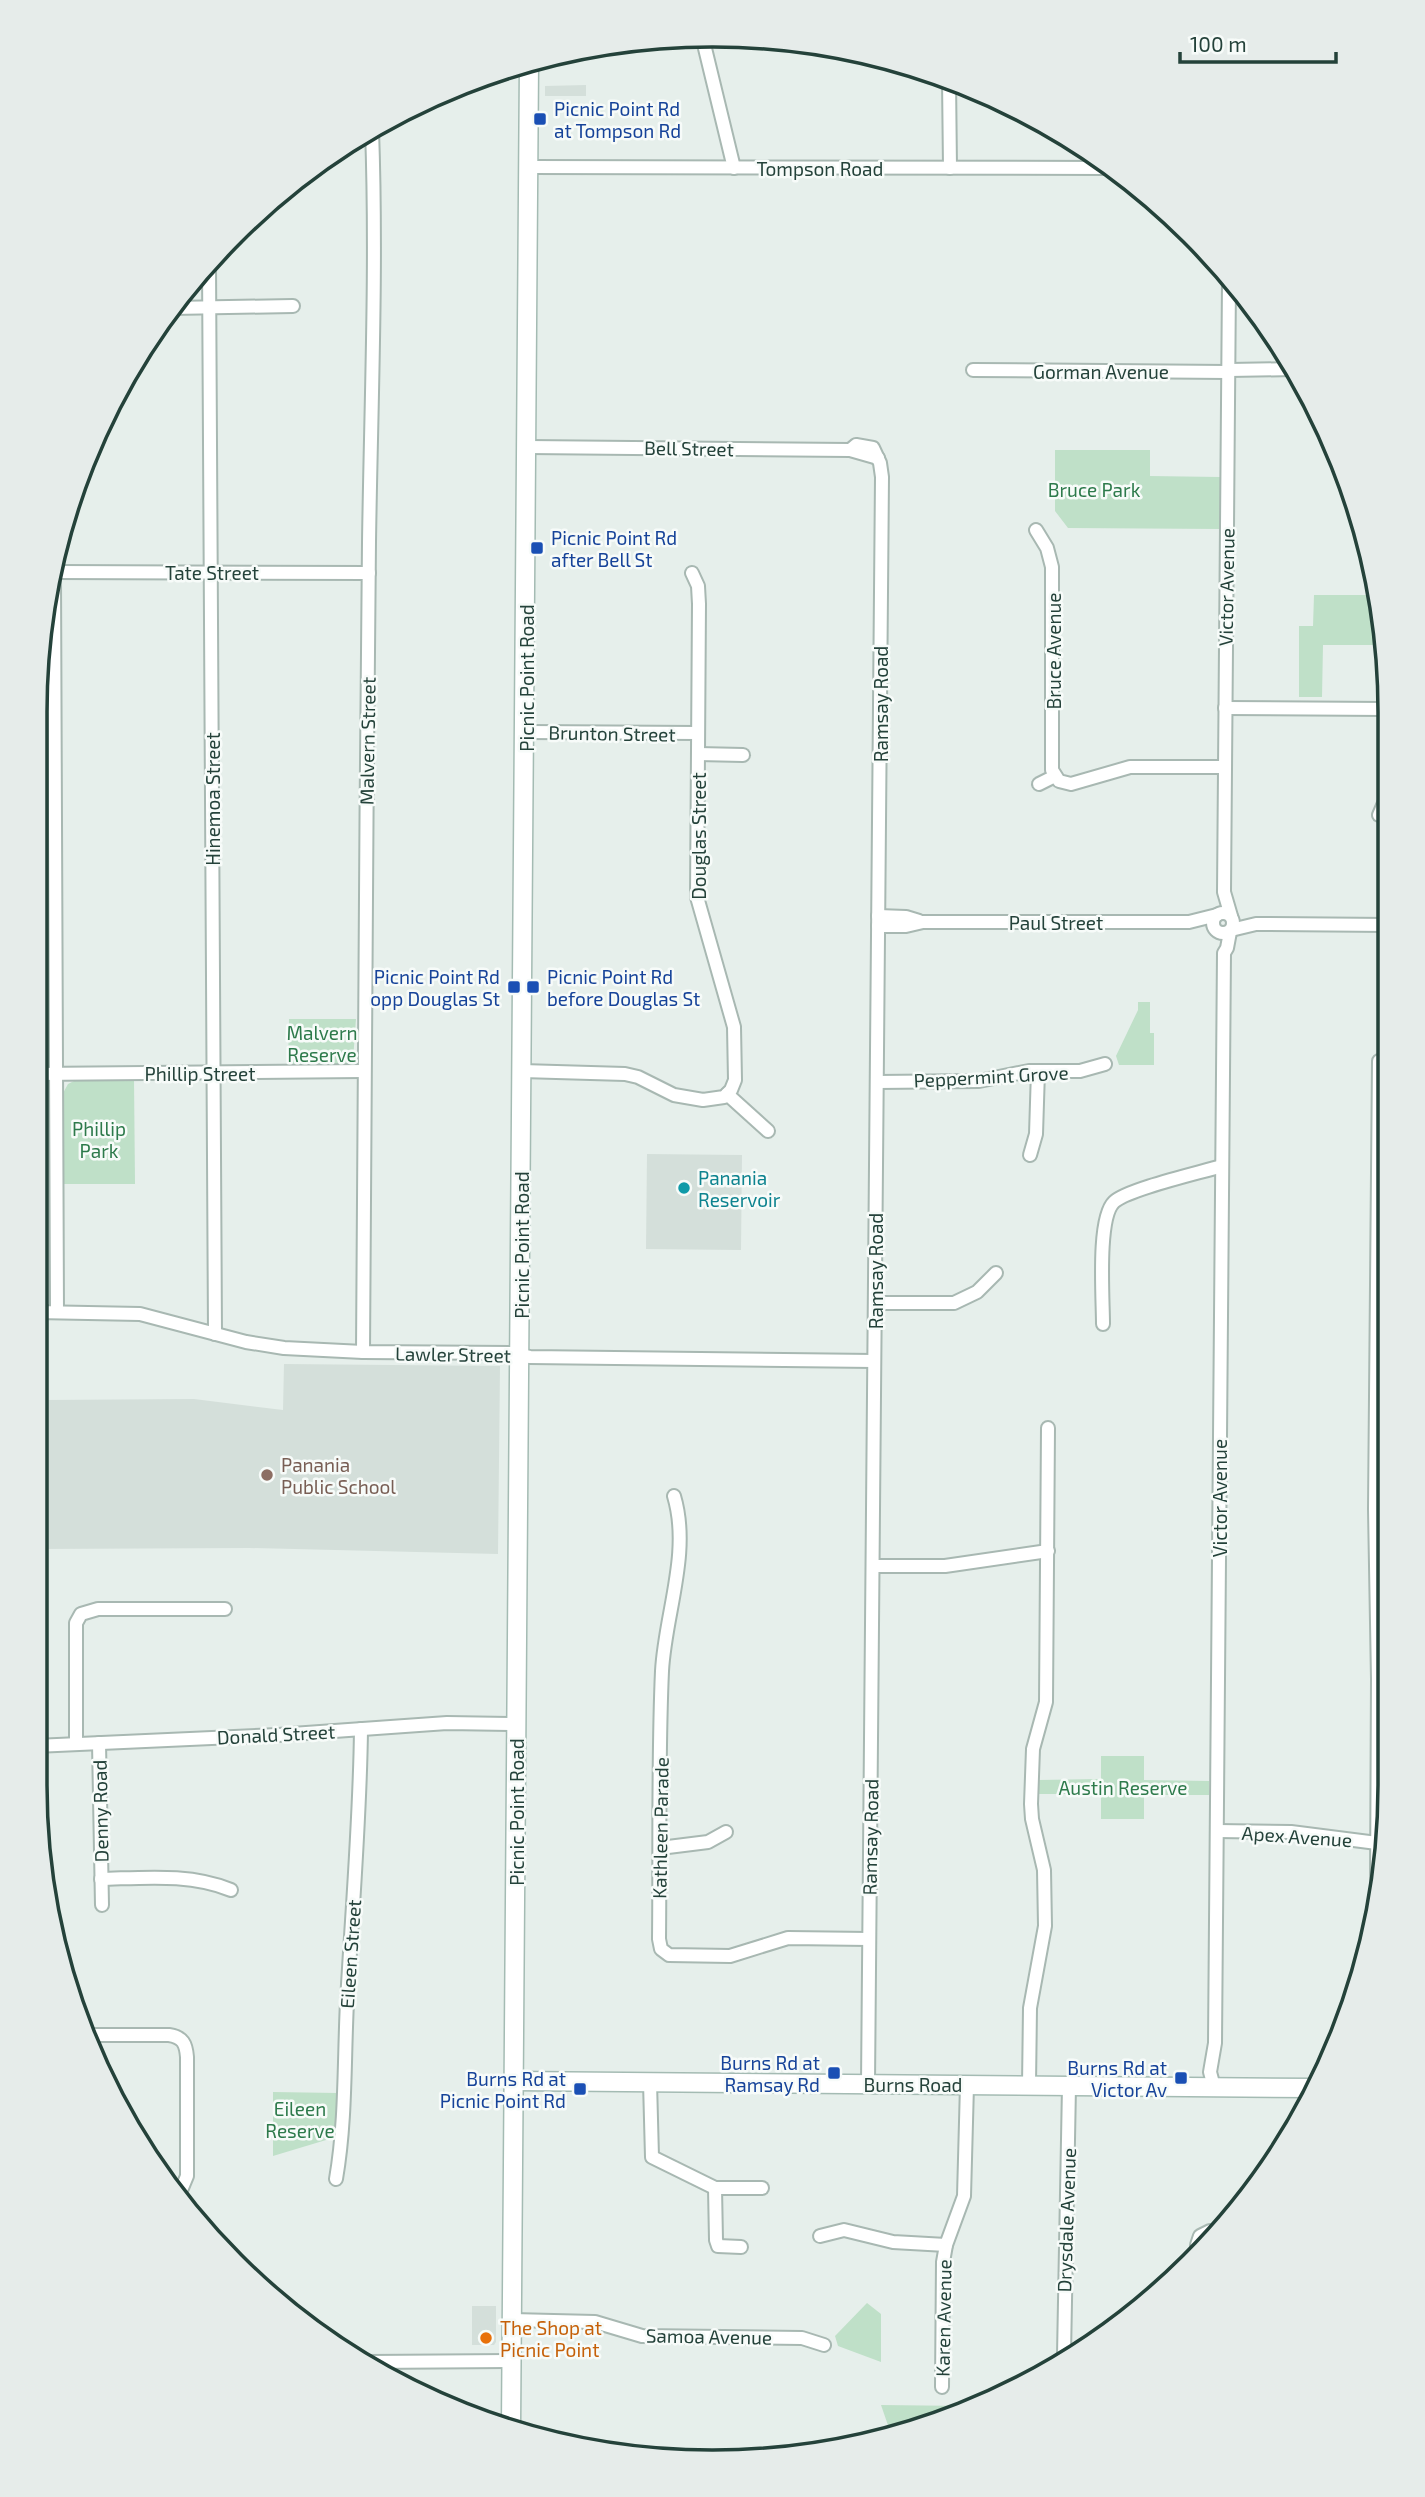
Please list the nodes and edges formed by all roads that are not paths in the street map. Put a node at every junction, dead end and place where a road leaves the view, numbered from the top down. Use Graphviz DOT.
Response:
graph roads {
  1 [pos="705,47"];
  2 [pos="529,73"];
  3 [pos="949,91"];
  4 [pos="372,141"];
  5 [pos="530,167"];
  6 [pos="734,168"];
  7 [pos="950,168"];
  8 [pos="1094,168"];
  9 [pos="209,278"];
  10 [pos="1229,294"];
  11 [pos="293,306"];
  12 [pos="186,307"];
  13 [pos="209,307"];
  14 [pos="1282,369"];
  15 [pos="973,370"];
  16 [pos="1229,371"];
  17 [pos="528,447"];
  18 [pos="878,458"];
  19 [pos="1035,530"];
  20 [pos="210,571"];
  21 [pos="63,572"];
  22 [pos="369,573"];
  23 [pos="692,573"];
  24 [pos="54,619"];
  25 [pos="1225,708"];
  26 [pos="1378,709"];
  27 [pos="525,732"];
  28 [pos="698,733"];
  29 [pos="698,754"];
  30 [pos="743,755"];
  31 [pos="1224,767"];
  32 [pos="1055,776"];
  33 [pos="1039,784"];
  34 [pos="878,921"];
  35 [pos="1227,921"];
  36 [pos="1189,922"];
  37 [pos="1378,925"];
  38 [pos="1215,930"];
  39 [pos="1224,953"];
  40 [pos="1105,1064"];
  41 [pos="363,1071"];
  42 [pos="522,1071"];
  43 [pos="1038,1071"];
  44 [pos="213,1073"];
  45 [pos="47,1074"];
  46 [pos="56,1074"];
  47 [pos="877,1082"];
  48 [pos="727,1094"];
  49 [pos="768,1131"];
  50 [pos="1030,1154"];
  51 [pos="1222,1167"];
  52 [pos="996,1273"];
  53 [pos="875,1303"];
  54 [pos="47,1312"];
  55 [pos="57,1312"];
  56 [pos="1102,1324"];
  57 [pos="215,1334"];
  58 [pos="363,1352"];
  59 [pos="520,1356"];
  60 [pos="874,1362"];
  61 [pos="1048,1428"];
  62 [pos="1378,1431"];
  63 [pos="674,1496"];
  64 [pos="1048,1551"];
  65 [pos="873,1566"];
  66 [pos="225,1609"];
  67 [pos="1378,1706"];
  68 [pos="1378,1706"];
  69 [pos="517,1724"];
  70 [pos="361,1729"];
  71 [pos="99,1743"];
  72 [pos="76,1744"];
  73 [pos="47,1745"];
  74 [pos="1377,1799"];
  75 [pos="1217,1831"];
  76 [pos="726,1832"];
  77 [pos="1375,1843"];
  78 [pos="660,1848"];
  79 [pos="101,1879"];
  80 [pos="231,1890"];
  81 [pos="102,1905"];
  82 [pos="869,1939"];
  83 [pos="97,2035"];
  84 [pos="514,2081"];
  85 [pos="650,2082"];
  86 [pos="868,2084"];
  87 [pos="967,2085"];
  88 [pos="1030,2085"];
  89 [pos="1069,2085"];
  90 [pos="1214,2087"];
  91 [pos="1304,2088"];
  92 [pos="336,2179"];
  93 [pos="183,2186"];
  94 [pos="715,2188"];
  95 [pos="762,2188"];
  96 [pos="820,2236"];
  97 [pos="946,2245"];
  98 [pos="741,2247"];
  99 [pos="512,2320"];
  100 [pos="824,2345"];
  101 [pos="1064,2349"];
  102 [pos="512,2361"];
  103 [pos="382,2362"];
  104 [pos="942,2387"];
  105 [pos="511,2418"];
  1 -- 6 [label="street"];
  2 -- 5 [label="street, Picnic Point Road"];
  3 -- 7 [label="street"];
  4 -- 22 [label="street, Malvern Street"];
  5 -- 6 [label="street, Tompson Road"];
  5 -- 17 [label="street, Picnic Point Road"];
  6 -- 7 [label="street, Tompson Road"];
  7 -- 8 [label="street, Tompson Road"];
  9 -- 13 [label="street, Hinemoa Street"];
  10 -- 16 [label="street, Victor Avenue"];
  11 -- 13 [label="street"];
  12 -- 13 [label="street"];
  13 -- 20 [label="street, Hinemoa Street"];
  14 -- 16 [label="street, Gorman Avenue"];
  15 -- 16 [label="street, Gorman Avenue"];
  16 -- 25 [label="street, Victor Avenue"];
  17 -- 18 [label="street, Bell Street"];
  17 -- 27 [label="street, Picnic Point Road"];
  18 -- 34 [label="street, Ramsay Road"];
  19 -- 32 [label="street, Bruce Avenue"];
  20 -- 21 [label="street, Tate Street"];
  20 -- 22 [label="street, Tate Street"];
  20 -- 44 [label="street, Hinemoa Street"];
  22 -- 41 [label="street, Malvern Street"];
  23 -- 28 [label="street, Douglas Street"];
  24 -- 46 [label="street"];
  25 -- 26 [label="street"];
  25 -- 31 [label="street, Victor Avenue"];
  27 -- 28 [label="street, Brunton Street"];
  27 -- 42 [label="street, Picnic Point Road"];
  28 -- 29 [label="street, Douglas Street"];
  29 -- 30 [label="street"];
  29 -- 48 [label="street, Douglas Street"];
  31 -- 32 [label="street"];
  31 -- 35 [label="street, Victor Avenue"];
  32 -- 33 [label="street"];
  34 -- 36 [label="street, Paul Street"];
  34 -- 47 [label="street, Ramsay Road"];
  35 -- 36 [label="street, Paul Street"];
  35 -- 37 [label="street"];
  35 -- 38 [label="street, Paul Street"];
  35 -- 39 [label="street, Victor Avenue"];
  36 -- 38 [label="street, Paul Street"];
  38 -- 39 [label="street, Victor Avenue"];
  39 -- 51 [label="street, Victor Avenue"];
  40 -- 43 [label="street, Peppermint Grove"];
  41 -- 44 [label="street, Phillip Street"];
  41 -- 58 [label="street, Malvern Street"];
  42 -- 48 [label="street"];
  42 -- 59 [label="street, Picnic Point Road"];
  43 -- 47 [label="street, Peppermint Grove"];
  43 -- 50 [label="street"];
  44 -- 46 [label="street, Phillip Street"];
  44 -- 57 [label="street, Hinemoa Street"];
  45 -- 46 [label="street, Phillip Street"];
  46 -- 55 [label="street"];
  47 -- 53 [label="street, Ramsay Road"];
  48 -- 49 [label="street"];
  51 -- 56 [label="street"];
  51 -- 75 [label="street, Victor Avenue"];
  52 -- 53 [label="street"];
  53 -- 60 [label="street, Ramsay Road"];
  54 -- 55 [label="street, Lawler Street"];
  55 -- 57 [label="street, Lawler Street"];
  57 -- 58 [label="street, Lawler Street"];
  58 -- 59 [label="street, Lawler Street"];
  59 -- 60 [label="street, Lawler Street"];
  59 -- 69 [label="street, Picnic Point Road"];
  60 -- 65 [label="street, Ramsay Road"];
  61 -- 64 [label="street"];
  62 -- 68 [label="street, Apex Avenue"];
  63 -- 78 [label="street, Kathleen Parade"];
  64 -- 65 [label="street"];
  64 -- 88 [label="street"];
  65 -- 82 [label="street, Ramsay Road"];
  66 -- 72 [label="street"];
  67 -- 74 [label="street, Apex Avenue"];
  69 -- 70 [label="street, Donald Street"];
  69 -- 84 [label="street, Picnic Point Road"];
  70 -- 71 [label="street, Donald Street"];
  70 -- 92 [label="street, Eileen Street"];
  71 -- 72 [label="street, Donald Street"];
  71 -- 79 [label="street, Denny Road"];
  72 -- 73 [label="street, Donald Street"];
  75 -- 77 [label="street, Apex Avenue"];
  75 -- 90 [label="street, Victor Avenue"];
  76 -- 78 [label="street"];
  78 -- 82 [label="street, Kathleen Parade"];
  79 -- 80 [label="street, Denny Road"];
  79 -- 81 [label="street, Denny Road"];
  82 -- 86 [label="street, Ramsay Road"];
  83 -- 93 [label="street"];
  84 -- 85 [label="street, Burns Road"];
  84 -- 99 [label="street, Picnic Point Road"];
  85 -- 86 [label="street, Burns Road"];
  85 -- 94 [label="street"];
  86 -- 87 [label="street, Burns Road"];
  87 -- 88 [label="street, Burns Road"];
  87 -- 97 [label="street, Karen Avenue"];
  88 -- 89 [label="street, Burns Road"];
  89 -- 90 [label="street, Burns Road"];
  89 -- 101 [label="street, Drysdale Avenue"];
  90 -- 91 [label="street, Burns Road"];
  94 -- 95 [label="street"];
  94 -- 98 [label="street"];
  96 -- 97 [label="street"];
  97 -- 104 [label="street, Karen Avenue"];
  99 -- 100 [label="street, Samoa Avenue"];
  99 -- 102 [label="street, Picnic Point Road"];
  102 -- 103 [label="street"];
  102 -- 105 [label="street, Picnic Point Road"];
}
